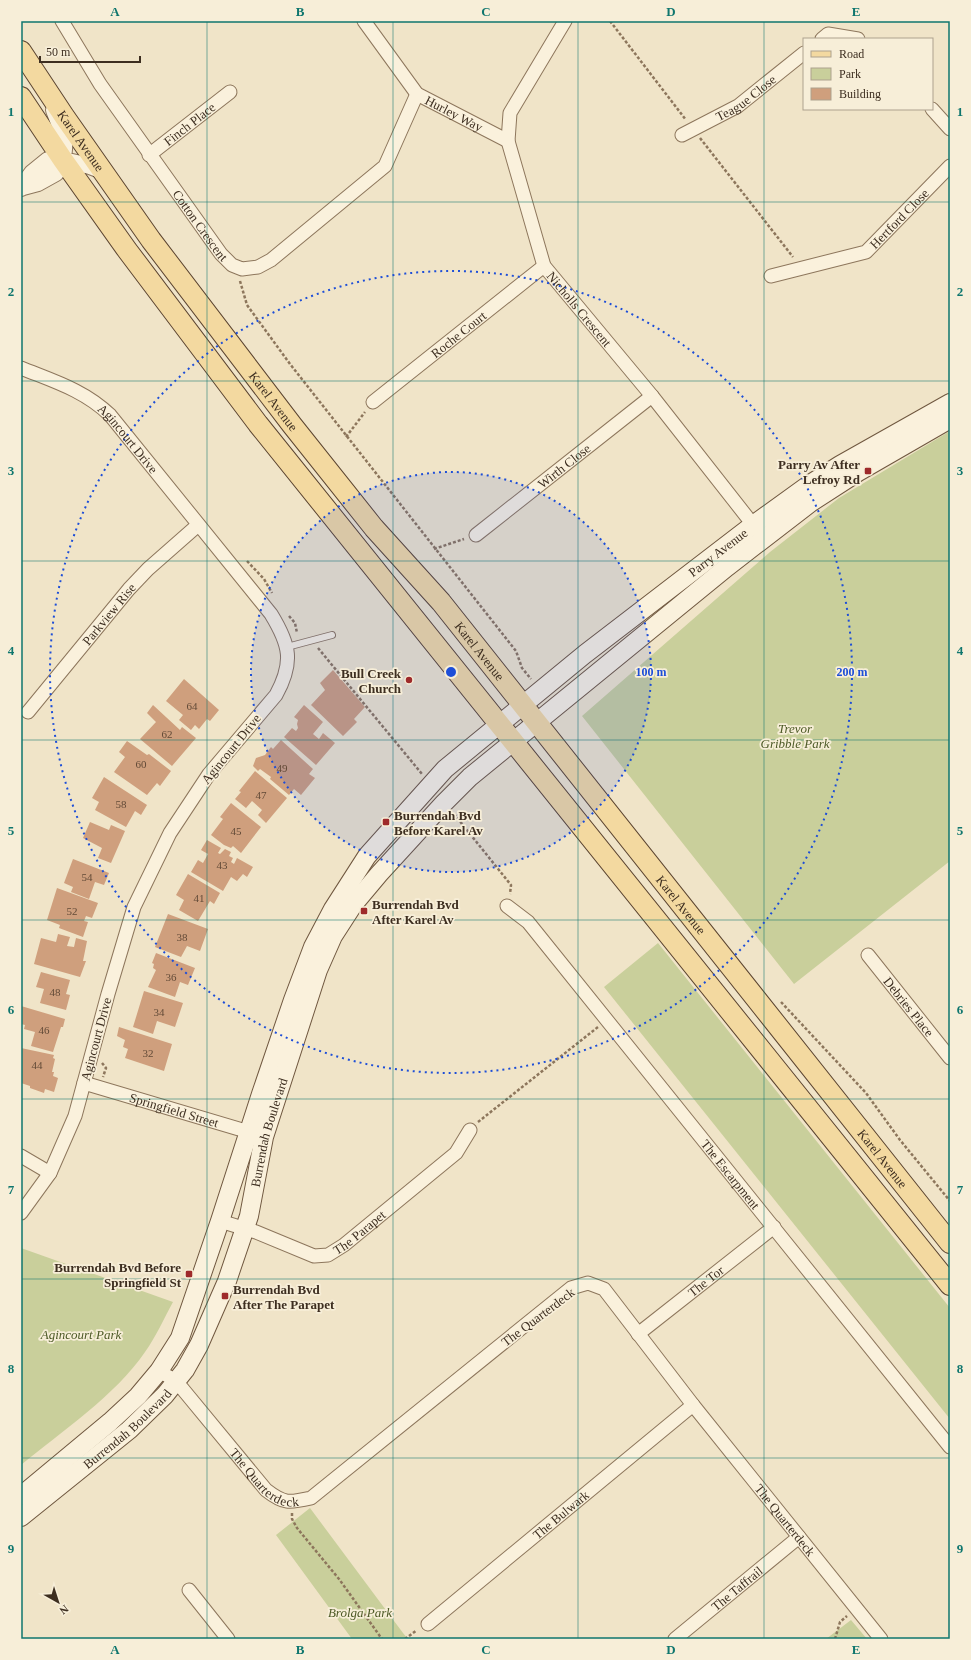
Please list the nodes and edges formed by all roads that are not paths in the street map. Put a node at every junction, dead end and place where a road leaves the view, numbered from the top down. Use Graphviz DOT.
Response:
graph roads {
  1 [pos="62,21"];
  2 [pos="364,21"];
  3 [pos="565,21"];
  4 [pos="823,38"];
  5 [pos="852,38"];
  6 [pos="21,51"];
  7 [pos="803,54"];
  8 [pos="41,82"];
  9 [pos="230,92"];
  10 [pos="417,94"];
  11 [pos="21,97"];
  12 [pos="933,110"];
  13 [pos="950,130"];
  14 [pos="688,132"];
  15 [pos="508,141"];
  16 [pos="149,154"];
  17 [pos="63,160"];
  18 [pos="950,166"];
  19 [pos="103,172"];
  20 [pos="22,188"];
  21 [pos="544,266"];
  22 [pos="771,276"];
  23 [pos="21,368"];
  24 [pos="652,396"];
  25 [pos="373,402"];
  26 [pos="950,403"];
  27 [pos="950,419"];
  28 [pos="198,525"];
  29 [pos="753,525"];
  30 [pos="476,535"];
  31 [pos="765,539"];
  32 [pos="332,635"];
  33 [pos="293,645"];
  34 [pos="523,705"];
  35 [pos="28,712"];
  36 [pos="537,722"];
  37 [pos="500,723"];
  38 [pos="514,741"];
  39 [pos="507,906"];
  40 [pos="868,955"];
  41 [pos="950,1058"];
  42 [pos="84,1083"];
  43 [pos="470,1130"];
  44 [pos="256,1134"];
  45 [pos="21,1156"];
  46 [pos="50,1172"];
  47 [pos="21,1213"];
  48 [pos="220,1221"];
  49 [pos="245,1228"];
  50 [pos="774,1228"];
  51 [pos="950,1243"];
  52 [pos="950,1285"];
  53 [pos="638,1334"];
  54 [pos="159,1371"];
  55 [pos="176,1381"];
  56 [pos="693,1405"];
  57 [pos="950,1447"];
  58 [pos="21,1496"];
  59 [pos="21,1517"];
  60 [pos="799,1537"];
  61 [pos="189,1590"];
  62 [pos="428,1624"];
  63 [pos="228,1639"];
  64 [pos="675,1639"];
  65 [pos="881,1639"];
  1 -- 16 [label="street, Cotton Crescent"];
  2 -- 10 [label="street, Hurley Way"];
  3 -- 15 [label="street, Nicholls Crescent"];
  4 -- 5 [label="street"];
  6 -- 8 [label="main road, Karel Avenue"];
  7 -- 14 [label="street, Teague Close"];
  8 -- 17 [label="street"];
  8 -- 19 [label="main road, Karel Avenue"];
  9 -- 16 [label="street, Finch Place"];
  10 -- 15 [label="street, Hurley Way"];
  10 -- 16 [label="street, Cotton Crescent"];
  11 -- 17 [label="main road, Karel Avenue"];
  12 -- 13 [label="street"];
  15 -- 21 [label="street, Nicholls Crescent"];
  17 -- 19 [label="street"];
  17 -- 20 [label="street"];
  17 -- 37 [label="main road, Karel Avenue"];
  18 -- 22 [label="street, Hertford Close"];
  19 -- 34 [label="main road, Karel Avenue"];
  21 -- 24 [label="street, Nicholls Crescent"];
  21 -- 25 [label="street, Roche Court"];
  23 -- 28 [label="street, Agincourt Drive"];
  24 -- 29 [label="street, Nicholls Crescent"];
  24 -- 30 [label="street, Wirth Close"];
  26 -- 29 [label="main road, Parry Avenue"];
  27 -- 31 [label="main road, Parry Avenue"];
  28 -- 33 [label="street, Agincourt Drive"];
  28 -- 35 [label="street, Parkview Rise"];
  29 -- 31 [label="street, Nicholls Crescent"];
  29 -- 34 [label="main road, Parry Avenue"];
  31 -- 36 [label="main road, Parry Avenue"];
  32 -- 33 [label="lane"];
  33 -- 42 [label="street, Agincourt Drive"];
  34 -- 36 [label="main road, Karel Avenue"];
  34 -- 37 [label="main road, Parry Avenue"];
  36 -- 38 [label="main road, Parry Avenue"];
  36 -- 51 [label="main road, Karel Avenue"];
  37 -- 38 [label="main road, Karel Avenue"];
  37 -- 44 [label="main road, Burrendah Boulevard"];
  38 -- 44 [label="main road, Burrendah Boulevard"];
  38 -- 52 [label="main road, Karel Avenue"];
  39 -- 50 [label="street, The Escarpment"];
  40 -- 41 [label="street, Debries Place"];
  42 -- 44 [label="street, Springfield Street"];
  42 -- 46 [label="street, Agincourt Drive"];
  43 -- 49 [label="street, The Parapet"];
  44 -- 48 [label="main road, Burrendah Boulevard"];
  44 -- 49 [label="main road, Burrendah Boulevard"];
  45 -- 46 [label="street"];
  46 -- 47 [label="street, Agincourt Drive"];
  48 -- 49 [label="street, The Parapet"];
  48 -- 54 [label="main road, Burrendah Boulevard"];
  49 -- 55 [label="main road, Burrendah Boulevard"];
  50 -- 53 [label="street, The Tor"];
  50 -- 57 [label="street, The Escarpment"];
  53 -- 55 [label="street, The Quarterdeck"];
  53 -- 56 [label="street, The Quarterdeck"];
  54 -- 55 [label="street, The Quarterdeck"];
  54 -- 58 [label="main road, Burrendah Boulevard"];
  55 -- 59 [label="main road, Burrendah Boulevard"];
  56 -- 60 [label="street, The Quarterdeck"];
  56 -- 62 [label="street, The Bulwark"];
  60 -- 64 [label="street, The Taffrail"];
  60 -- 65 [label="street, The Quarterdeck"];
  61 -- 63 [label="street"];
}
